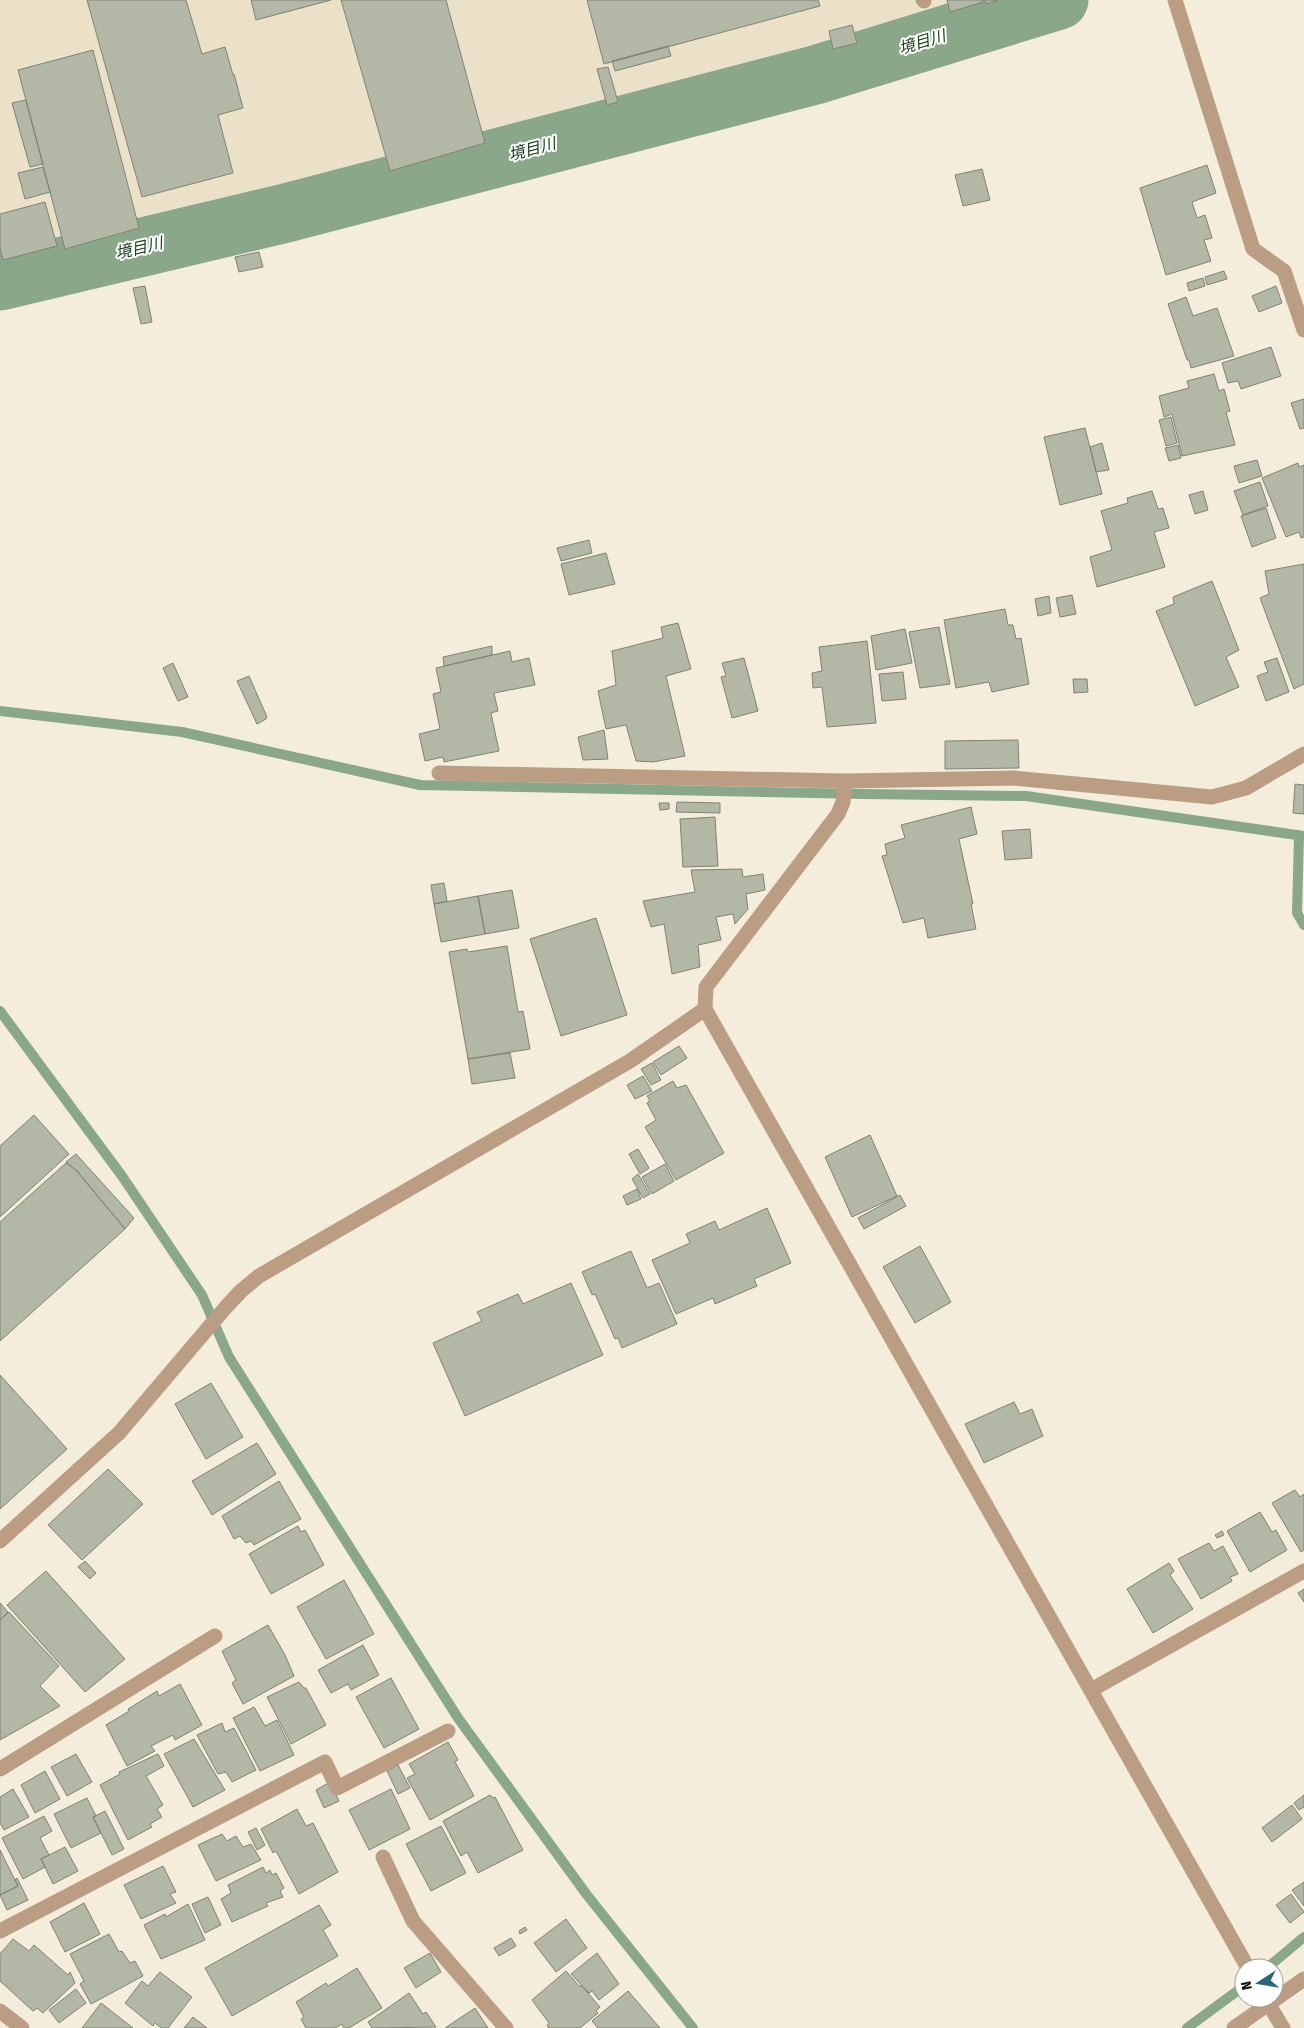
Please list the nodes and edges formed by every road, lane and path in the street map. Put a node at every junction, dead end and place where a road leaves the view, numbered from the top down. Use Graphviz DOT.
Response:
graph roads {
  1 [pos="1175,0"];
  2 [pos="1304,330"];
  3 [pos="1304,754"];
  4 [pos="439,773"];
  5 [pos="845,791"];
  6 [pos="705,1009"];
  7 [pos="0,1541"];
  8 [pos="1304,1571"];
  9 [pos="215,1636"];
  10 [pos="1091,1690"];
  11 [pos="448,1731"];
  12 [pos="0,1768"];
  13 [pos="384,1857"];
  14 [pos="0,1931"];
  15 [pos="1242,1958"];
  16 [pos="1304,1979"];
  17 [pos="1284,1991"];
  18 [pos="1258,2008"];
  19 [pos="1271,2008"];
  20 [pos="0,2010"];
  21 [pos="22,2028"];
  22 [pos="506,2028"];
  23 [pos="1234,2028"];
  24 [pos="1283,2028"];
  1 -- 2 [label="street"];
  3 -- 5 [label="street"];
  4 -- 5 [label="street"];
  5 -- 6 [label="street"];
  6 -- 7 [label="street"];
  6 -- 10 [label="street"];
  8 -- 10 [label="street"];
  9 -- 12 [label="street"];
  10 -- 15 [label="street"];
  11 -- 14 [label="street"];
  13 -- 22 [label="street"];
  16 -- 17 [label="street"];
  18 -- 23 [label="street"];
  19 -- 24 [label="street"];
  20 -- 21 [label="street"];
}
